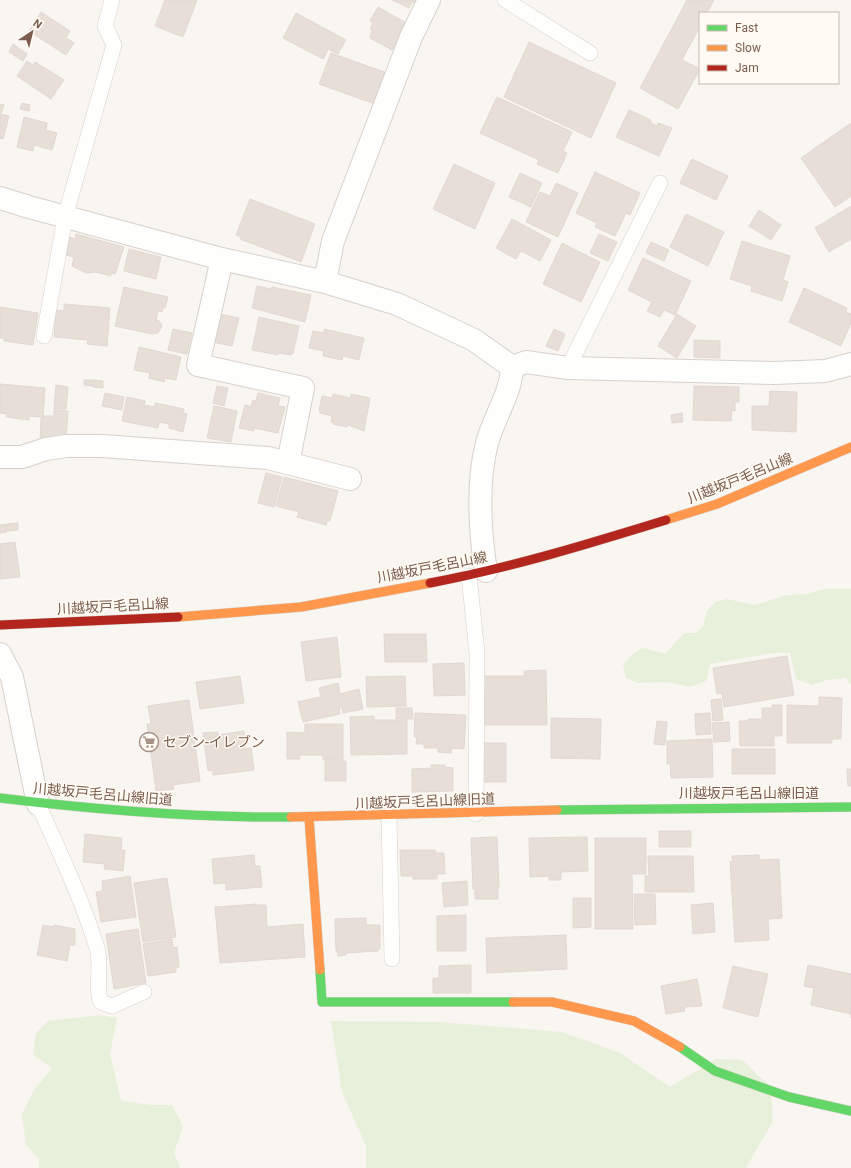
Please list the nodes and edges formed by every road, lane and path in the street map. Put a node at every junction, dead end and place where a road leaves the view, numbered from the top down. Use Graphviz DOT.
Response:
graph roads {
  1 [pos="112,0"];
  2 [pos="429,0"];
  3 [pos="505,0"];
  4 [pos="590,53"];
  5 [pos="660,183"];
  6 [pos="0,198"];
  7 [pos="65,217"];
  8 [pos="222,259"];
  9 [pos="325,282"];
  10 [pos="44,336"];
  11 [pos="851,364"];
  12 [pos="512,367"];
  13 [pos="568,368"];
  14 [pos="851,448"];
  15 [pos="0,457"];
  16 [pos="288,463"];
  17 [pos="350,479"];
  18 [pos="477,574"];
  19 [pos="0,625"];
  20 [pos="0,654"];
  21 [pos="0,798"];
  22 [pos="38,804"];
  23 [pos="851,807"];
  24 [pos="476,814"];
  25 [pos="389,816"];
  26 [pos="309,818"];
  27 [pos="392,959"];
  28 [pos="144,992"];
  29 [pos="851,1111"];
  1 -- 7 [label="lane"];
  2 -- 9 [label="street"];
  3 -- 4 [label="lane"];
  5 -- 13 [label="lane"];
  6 -- 7 [label="street"];
  7 -- 8 [label="street"];
  7 -- 10 [label="lane"];
  8 -- 9 [label="street"];
  8 -- 16 [label="street"];
  9 -- 12 [label="street"];
  11 -- 13 [label="street"];
  12 -- 13 [label="street"];
  12 -- 18 [label="street"];
  14 -- 18 [label="street, 川越坂戸毛呂山線"];
  15 -- 16 [label="street"];
  16 -- 17 [label="street"];
  18 -- 19 [label="street, 川越坂戸毛呂山線"];
  18 -- 24 [label="lane"];
  20 -- 22 [label="street"];
  21 -- 22 [label="street, 川越坂戸毛呂山線旧道"];
  22 -- 26 [label="street, 川越坂戸毛呂山線旧道"];
  22 -- 28 [label="lane"];
  23 -- 24 [label="street, 川越坂戸毛呂山線旧道"];
  24 -- 25 [label="street, 川越坂戸毛呂山線旧道"];
  25 -- 26 [label="street, 川越坂戸毛呂山線旧道"];
  25 -- 27 [label="lane"];
  26 -- 29 [label="street"];
}
